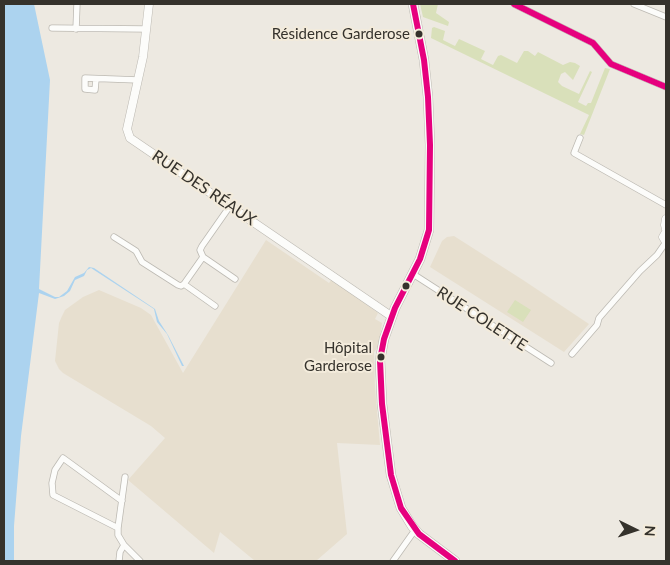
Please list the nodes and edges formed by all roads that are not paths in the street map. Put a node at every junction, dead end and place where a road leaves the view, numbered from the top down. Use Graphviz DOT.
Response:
graph roads {
  1 [pos="77,4"];
  2 [pos="149,4"];
  3 [pos="413,4"];
  4 [pos="514,4"];
  5 [pos="634,4"];
  6 [pos="666,17"];
  7 [pos="52,28"];
  8 [pos="76,29"];
  9 [pos="146,29"];
  10 [pos="96,79"];
  11 [pos="138,80"];
  12 [pos="666,87"];
  13 [pos="580,138"];
  14 [pos="666,205"];
  15 [pos="230,206"];
  16 [pos="666,219"];
  17 [pos="666,230"];
  18 [pos="114,237"];
  19 [pos="666,242"];
  20 [pos="203,257"];
  21 [pos="413,274"];
  22 [pos="235,279"];
  23 [pos="184,284"];
  24 [pos="215,306"];
  25 [pos="391,316"];
  26 [pos="572,354"];
  27 [pos="551,363"];
  28 [pos="125,477"];
  29 [pos="122,501"];
  30 [pos="118,528"];
  31 [pos="415,530"];
  32 [pos="124,545"];
  33 [pos="119,561"];
  34 [pos="140,561"];
  35 [pos="393,561"];
  36 [pos="455,561"];
  1 -- 8 [label="street"];
  2 -- 9 [label="street, RUE DES RÉAUX"];
  3 -- 21 [label="main road"];
  4 -- 12 [label="street"];
  5 -- 6 [label="street"];
  7 -- 8 [label="street"];
  8 -- 9 [label="street"];
  9 -- 11 [label="street, RUE DES RÉAUX"];
  10 -- 11 [label="street"];
  11 -- 15 [label="street, RUE DES RÉAUX"];
  13 -- 14 [label="street"];
  15 -- 20 [label="street"];
  15 -- 25 [label="street, RUE DES RÉAUX"];
  16 -- 17 [label="street"];
  17 -- 19 [label="street"];
  18 -- 23 [label="street"];
  19 -- 26 [label="street"];
  20 -- 22 [label="street"];
  20 -- 23 [label="street"];
  21 -- 25 [label="main road"];
  21 -- 27 [label="street, RUE COLETTE"];
  23 -- 24 [label="street"];
  25 -- 31 [label="main road"];
  28 -- 29 [label="street"];
  29 -- 30 [label="street"];
  29 -- 30 [label="street"];
  30 -- 32 [label="street"];
  31 -- 35 [label="street"];
  31 -- 36 [label="main road"];
  32 -- 33 [label="street"];
  32 -- 34 [label="street"];
}
